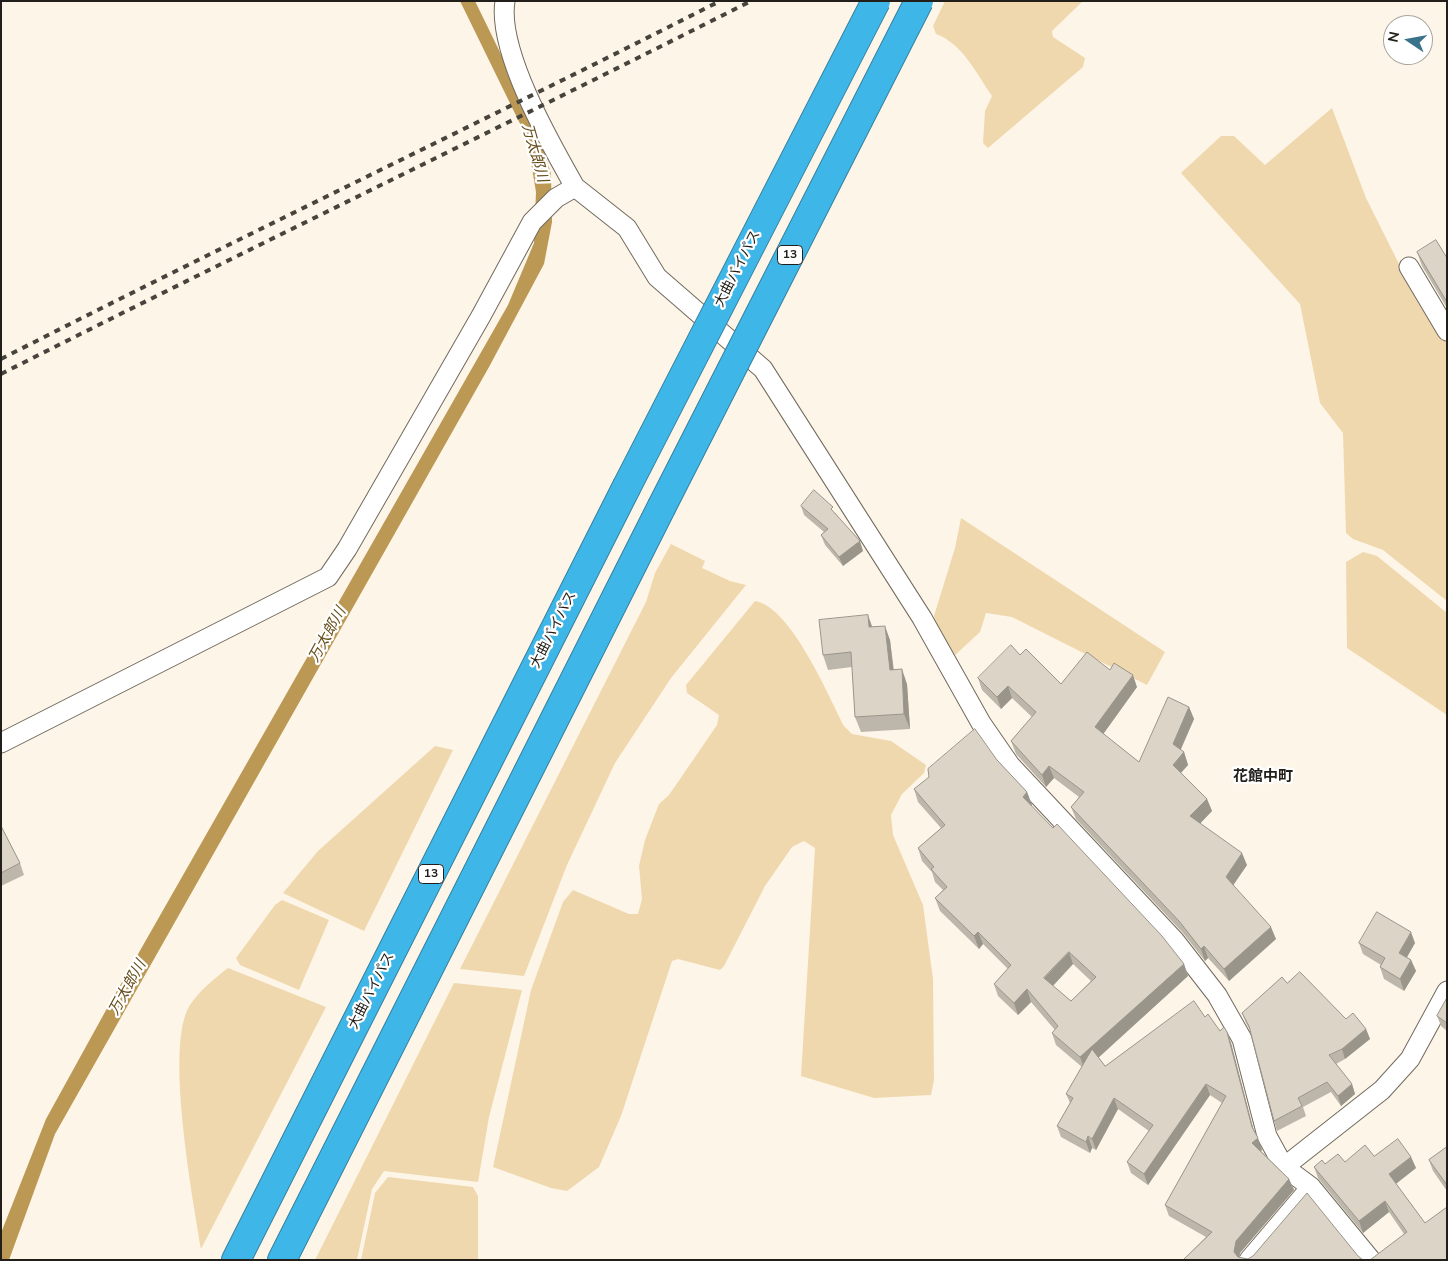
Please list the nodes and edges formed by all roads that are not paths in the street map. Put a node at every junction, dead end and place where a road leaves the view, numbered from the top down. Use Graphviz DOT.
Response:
graph roads {
  1 [pos="505,1"];
  2 [pos="876,1"];
  3 [pos="919,1"];
  4 [pos="575,187"];
  5 [pos="1409,267"];
  6 [pos="1440,305"];
  7 [pos="1447,331"];
  8 [pos="1,743"];
  9 [pos="1447,991"];
  10 [pos="1284,1167"];
  11 [pos="1311,1187"];
  12 [pos="236,1260"];
  13 [pos="282,1260"];
  14 [pos="1249,1260"];
  15 [pos="1371,1260"];
  1 -- 4 [label="street"];
  2 -- 12 [label="highway, 大曲バイパス / 13, bridge"];
  3 -- 13 [label="highway, 13, bridge"];
  4 -- 8 [label="street"];
  4 -- 10 [label="street"];
  5 -- 6 [label="street"];
  6 -- 7 [label="street"];
  9 -- 10 [label="street"];
  10 -- 11 [label="street"];
  11 -- 14 [label="street"];
  11 -- 15 [label="street"];
}
